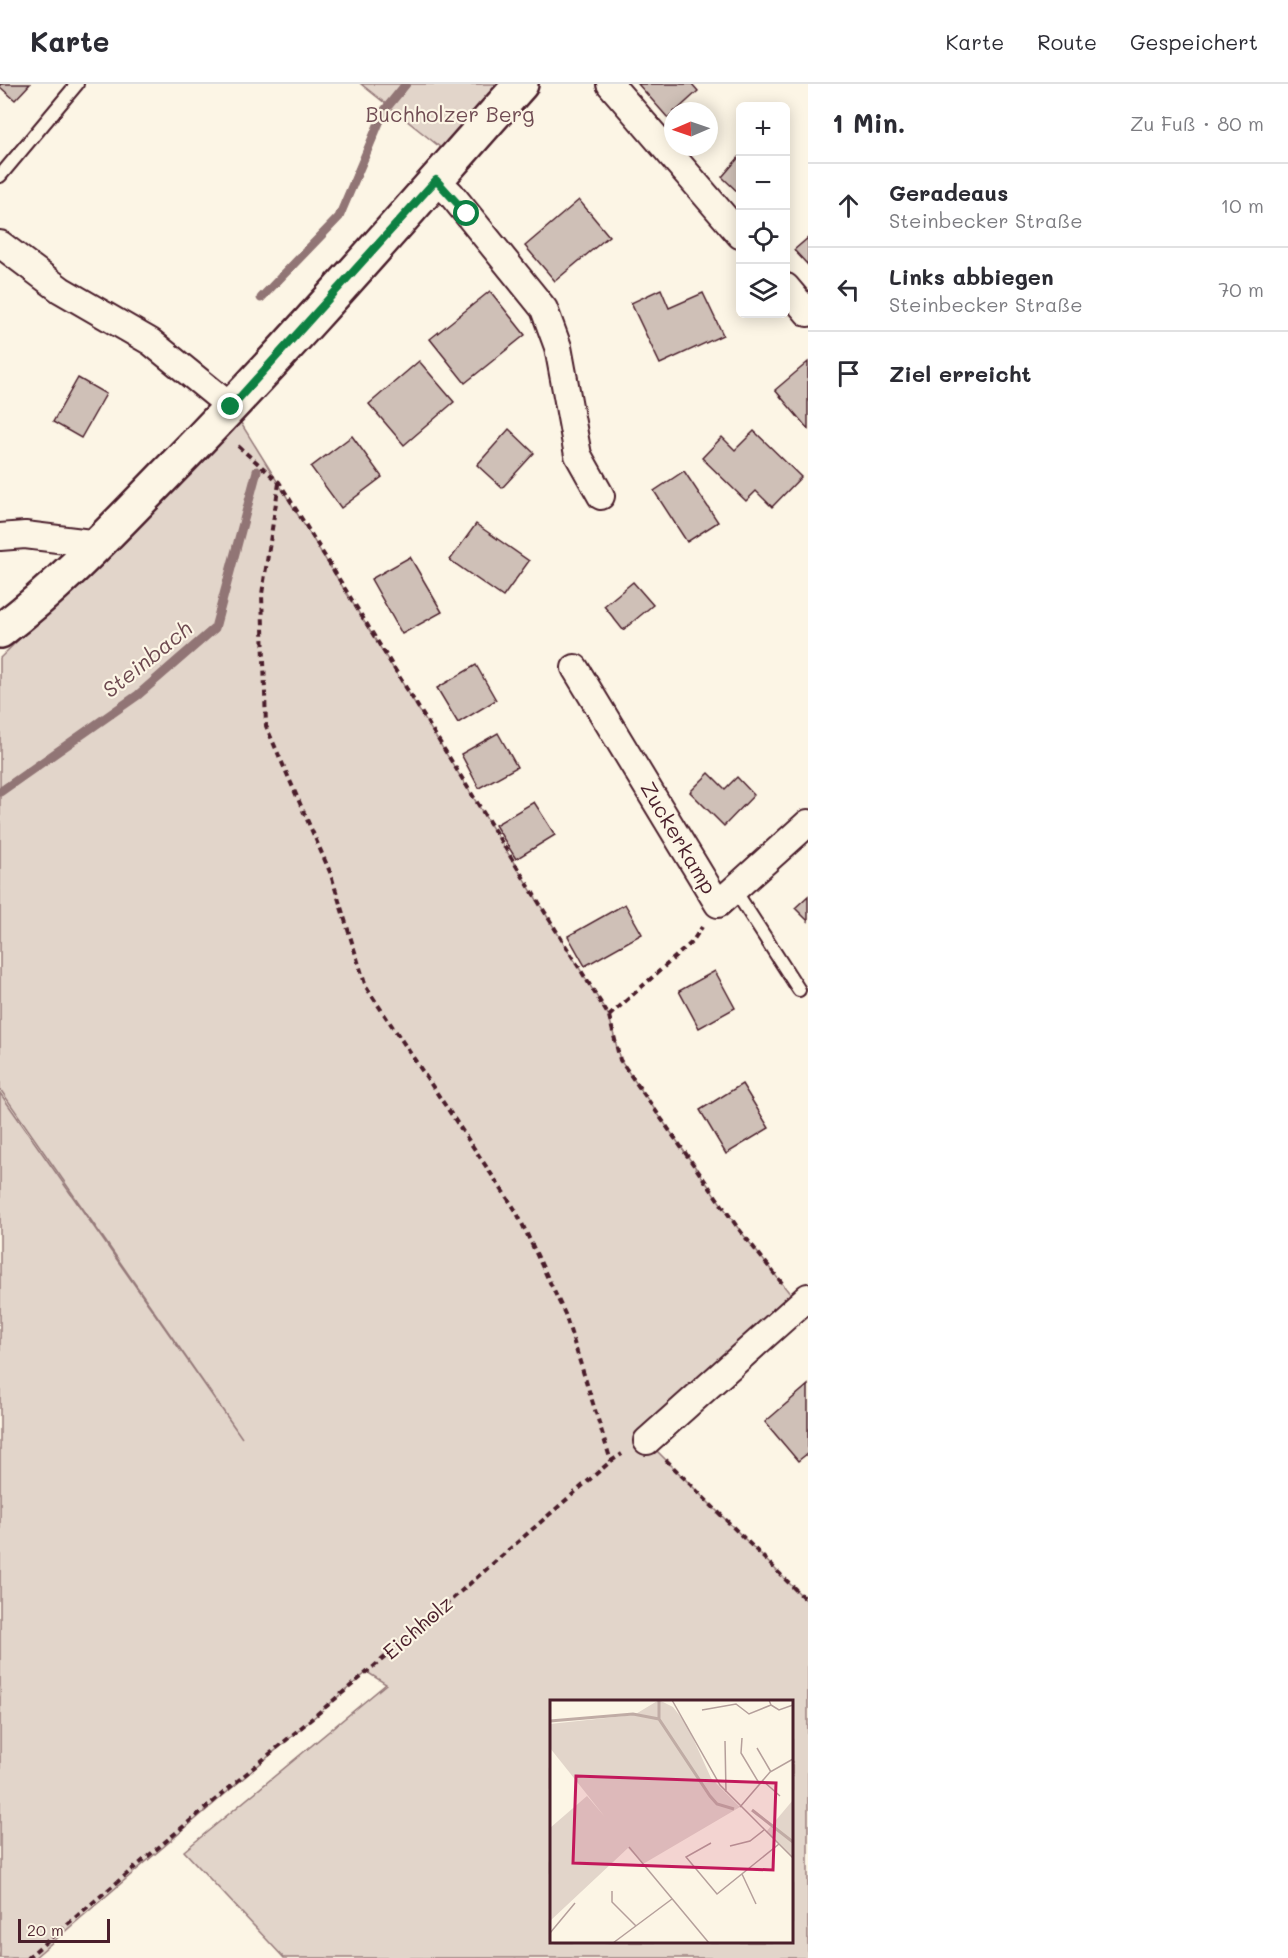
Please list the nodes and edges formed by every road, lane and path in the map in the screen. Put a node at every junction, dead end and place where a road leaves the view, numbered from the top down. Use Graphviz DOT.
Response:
graph roads {
  1 [pos="77,84"];
  2 [pos="522,84"];
  3 [pos="610,84"];
  4 [pos="0,176"];
  5 [pos="436,180"];
  6 [pos="736,229"];
  7 [pos="0,244"];
  8 [pos="790,292"];
  9 [pos="808,313"];
  10 [pos="231,407"];
  11 [pos="279,482"];
  12 [pos="601,496"];
  13 [pos="0,537"];
  14 [pos="99,544"];
  15 [pos="0,631"];
  16 [pos="575,668"];
  17 [pos="808,823"];
  18 [pos="726,896"];
  19 [pos="799,990"];
  20 [pos="609,1016"];
  21 [pos="804,1301"];
  22 [pos="647,1441"];
  23 [pos="611,1461"];
  24 [pos="808,1602"];
  25 [pos="27,1958"];
  1 -- 4 [label="lane"];
  2 -- 5 [label="street"];
  3 -- 6 [label="street"];
  5 -- 10 [label="street"];
  5 -- 12 [label="street"];
  7 -- 10 [label="street"];
  8 -- 9 [label="street"];
  10 -- 11 [label="path"];
  10 -- 14 [label="street"];
  11 -- 20 [label="path"];
  11 -- 23 [label="path"];
  13 -- 14 [label="street"];
  14 -- 15 [label="street"];
  16 -- 18 [label="street, Zuckerkamp"];
  17 -- 18 [label="street, Zuckerkamp"];
  18 -- 19 [label="lane"];
  18 -- 20 [label="path"];
  20 -- 21 [label="path"];
  21 -- 22 [label="street"];
  22 -- 23 [label="path, Eichholz"];
  22 -- 24 [label="path"];
  23 -- 25 [label="path, Eichholz"];
}
